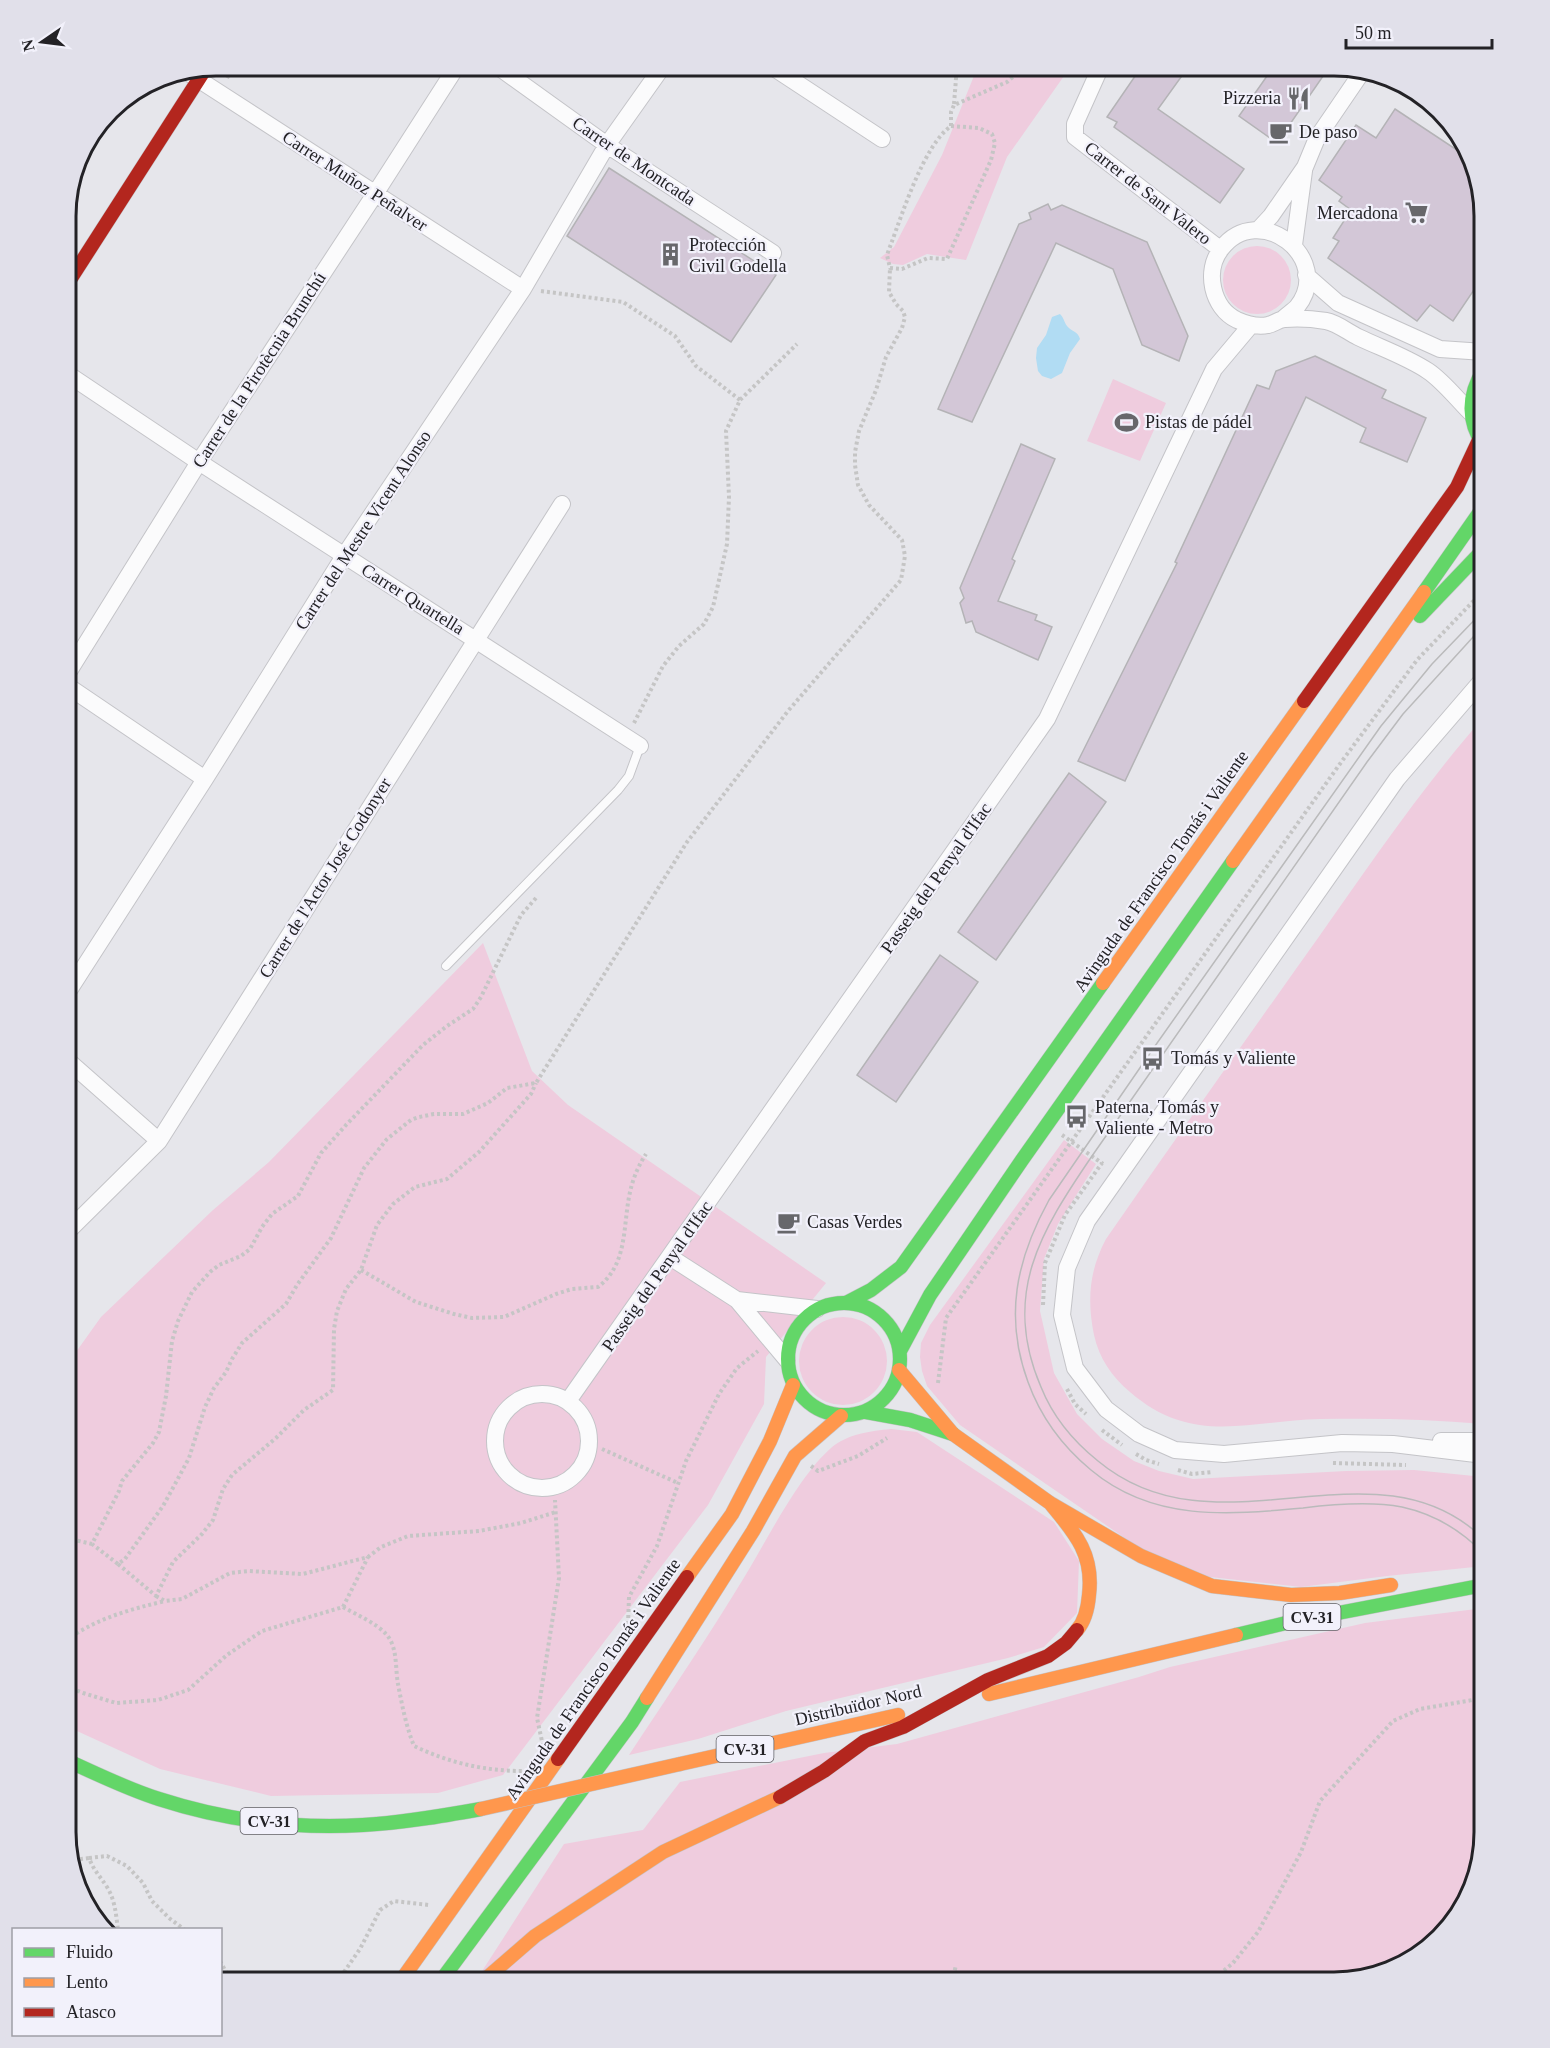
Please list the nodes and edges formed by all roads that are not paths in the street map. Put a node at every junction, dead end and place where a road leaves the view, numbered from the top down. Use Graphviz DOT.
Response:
graph roads {
  1 [pos="450,76"];
  2 [pos="511,76"];
  3 [pos="656,76"];
  4 [pos="203,77"];
  5 [pos="787,77"];
  6 [pos="1096,77"];
  7 [pos="194,78"];
  8 [pos="1357,79"];
  9 [pos="882,139"];
  10 [pos="607,145"];
  11 [pos="1305,167"];
  12 [pos="375,194"];
  13 [pos="1258,230"];
  14 [pos="1294,245"];
  15 [pos="1221,249"];
  16 [pos="773,253"];
  17 [pos="77,268"];
  18 [pos="1306,275"];
  19 [pos="523,289"];
  20 [pos="1283,319"];
  21 [pos="1251,325"];
  22 [pos="1474,351"];
  23 [pos="77,380"];
  24 [pos="1474,388"];
  25 [pos="1470,412"];
  26 [pos="1474,428"];
  27 [pos="1474,455"];
  28 [pos="198,462"];
  29 [pos="562,504"];
  30 [pos="1474,520"];
  31 [pos="344,556"];
  32 [pos="1474,559"];
  33 [pos="476,639"];
  34 [pos="77,659"];
  35 [pos="1474,690"];
  36 [pos="77,692"];
  37 [pos="1339,710"];
  38 [pos="634,741"];
  39 [pos="205,779"];
  40 [pos="446,966"];
  41 [pos="77,979"];
  42 [pos="76,1068"];
  43 [pos="159,1141"];
  44 [pos="76,1223"];
  45 [pos="670,1257"];
  46 [pos="736,1300"];
  47 [pos="848,1302"];
  48 [pos="817,1309"];
  49 [pos="900,1352"];
  50 [pos="787,1360"];
  51 [pos="899,1370"];
  52 [pos="794,1385"];
  53 [pos="568,1401"];
  54 [pos="866,1412"];
  55 [pos="841,1416"];
  56 [pos="953,1434"];
  57 [pos="1474,1440"];
  58 [pos="1392,1444"];
  59 [pos="1474,1454"];
  60 [pos="1050,1503"];
  61 [pos="1430,1581"];
  62 [pos="1408,1583"];
  63 [pos="1474,1583"];
  64 [pos="1474,1587"];
  65 [pos="940,1705"];
  66 [pos="76,1764"];
  67 [pos="408,1971"];
  68 [pos="448,1971"];
  69 [pos="495,1971"];
  1 -- 12 [label="street, Carrer de la Pirotècnia Brunchú"];
  2 -- 10 [label="street, Carrer de Montcada"];
  3 -- 10 [label="street, Carrer del Mestre Vicent Alonso"];
  4 -- 12 [label="street, Carrer Muñoz Peñalver"];
  5 -- 9 [label="street"];
  6 -- 15 [label="street, Carrer de Sant Valero"];
  7 -- 17 [label="main road"];
  8 -- 11 [label="street"];
  10 -- 16 [label="street, Carrer de Montcada"];
  10 -- 19 [label="street, Carrer del Mestre Vicent Alonso"];
  11 -- 13 [label="street"];
  11 -- 14 [label="street"];
  12 -- 19 [label="street, Carrer Muñoz Peñalver"];
  12 -- 28 [label="street, Carrer de la Pirotècnia Brunchú"];
  13 -- 14 [label="street"];
  13 -- 15 [label="street"];
  14 -- 18 [label="street"];
  15 -- 21 [label="street"];
  18 -- 20 [label="street"];
  18 -- 22 [label="street"];
  19 -- 31 [label="street, Carrer del Mestre Vicent Alonso"];
  20 -- 21 [label="street"];
  20 -- 25 [label="street"];
  21 -- 45 [label="street, Passeig del Penyal d'Ifac"];
  23 -- 28 [label="street, Carrer Quartella"];
  24 -- 25 [label="main road"];
  25 -- 26 [label="main road"];
  27 -- 47 [label="main road, Avinguda de Francisco Tomás i Valiente"];
  28 -- 31 [label="street, Carrer Quartella"];
  28 -- 34 [label="street, Carrer de la Pirotècnia Brunchú"];
  29 -- 33 [label="street, Carrer de l'Actor José Codonyer"];
  30 -- 37 [label="main road"];
  31 -- 33 [label="street, Carrer Quartella"];
  31 -- 39 [label="street, Carrer del Mestre Vicent Alonso"];
  32 -- 37 [label="main road"];
  33 -- 38 [label="street, Carrer Quartella"];
  33 -- 43 [label="street, Carrer de l'Actor José Codonyer"];
  35 -- 58 [label="street"];
  36 -- 39 [label="street"];
  37 -- 49 [label="main road"];
  38 -- 40 [label="lane"];
  39 -- 41 [label="street, Carrer del Mestre Vicent Alonso"];
  42 -- 43 [label="street"];
  43 -- 44 [label="street, Carrer de l'Actor José Codonyer"];
  45 -- 46 [label="street"];
  45 -- 53 [label="street, Passeig del Penyal d'Ifac"];
  46 -- 48 [label="street"];
  46 -- 50 [label="street"];
  47 -- 48 [label="main road"];
  47 -- 49 [label="main road"];
  48 -- 50 [label="main road"];
  49 -- 51 [label="main road"];
  50 -- 52 [label="main road"];
  51 -- 54 [label="main road"];
  51 -- 56 [label="main road"];
  52 -- 55 [label="main road"];
  52 -- 67 [label="main road, Avinguda de Francisco Tomás i Valiente"];
  53 -- 53 [label="street"];
  54 -- 55 [label="main road"];
  54 -- 56 [label="main road"];
  55 -- 68 [label="main road"];
  56 -- 60 [label="main road"];
  57 -- 58 [label="street"];
  58 -- 59 [label="street"];
  60 -- 62 [label="main road"];
  60 -- 65 [label="main road"];
  61 -- 63 [label="main road"];
  64 -- 65 [label="main road, Distribuïdor Nord / CV-31"];
  65 -- 66 [label="main road, Distribuïdor Nord / CV-31, bridge"];
  65 -- 69 [label="main road"];
}
